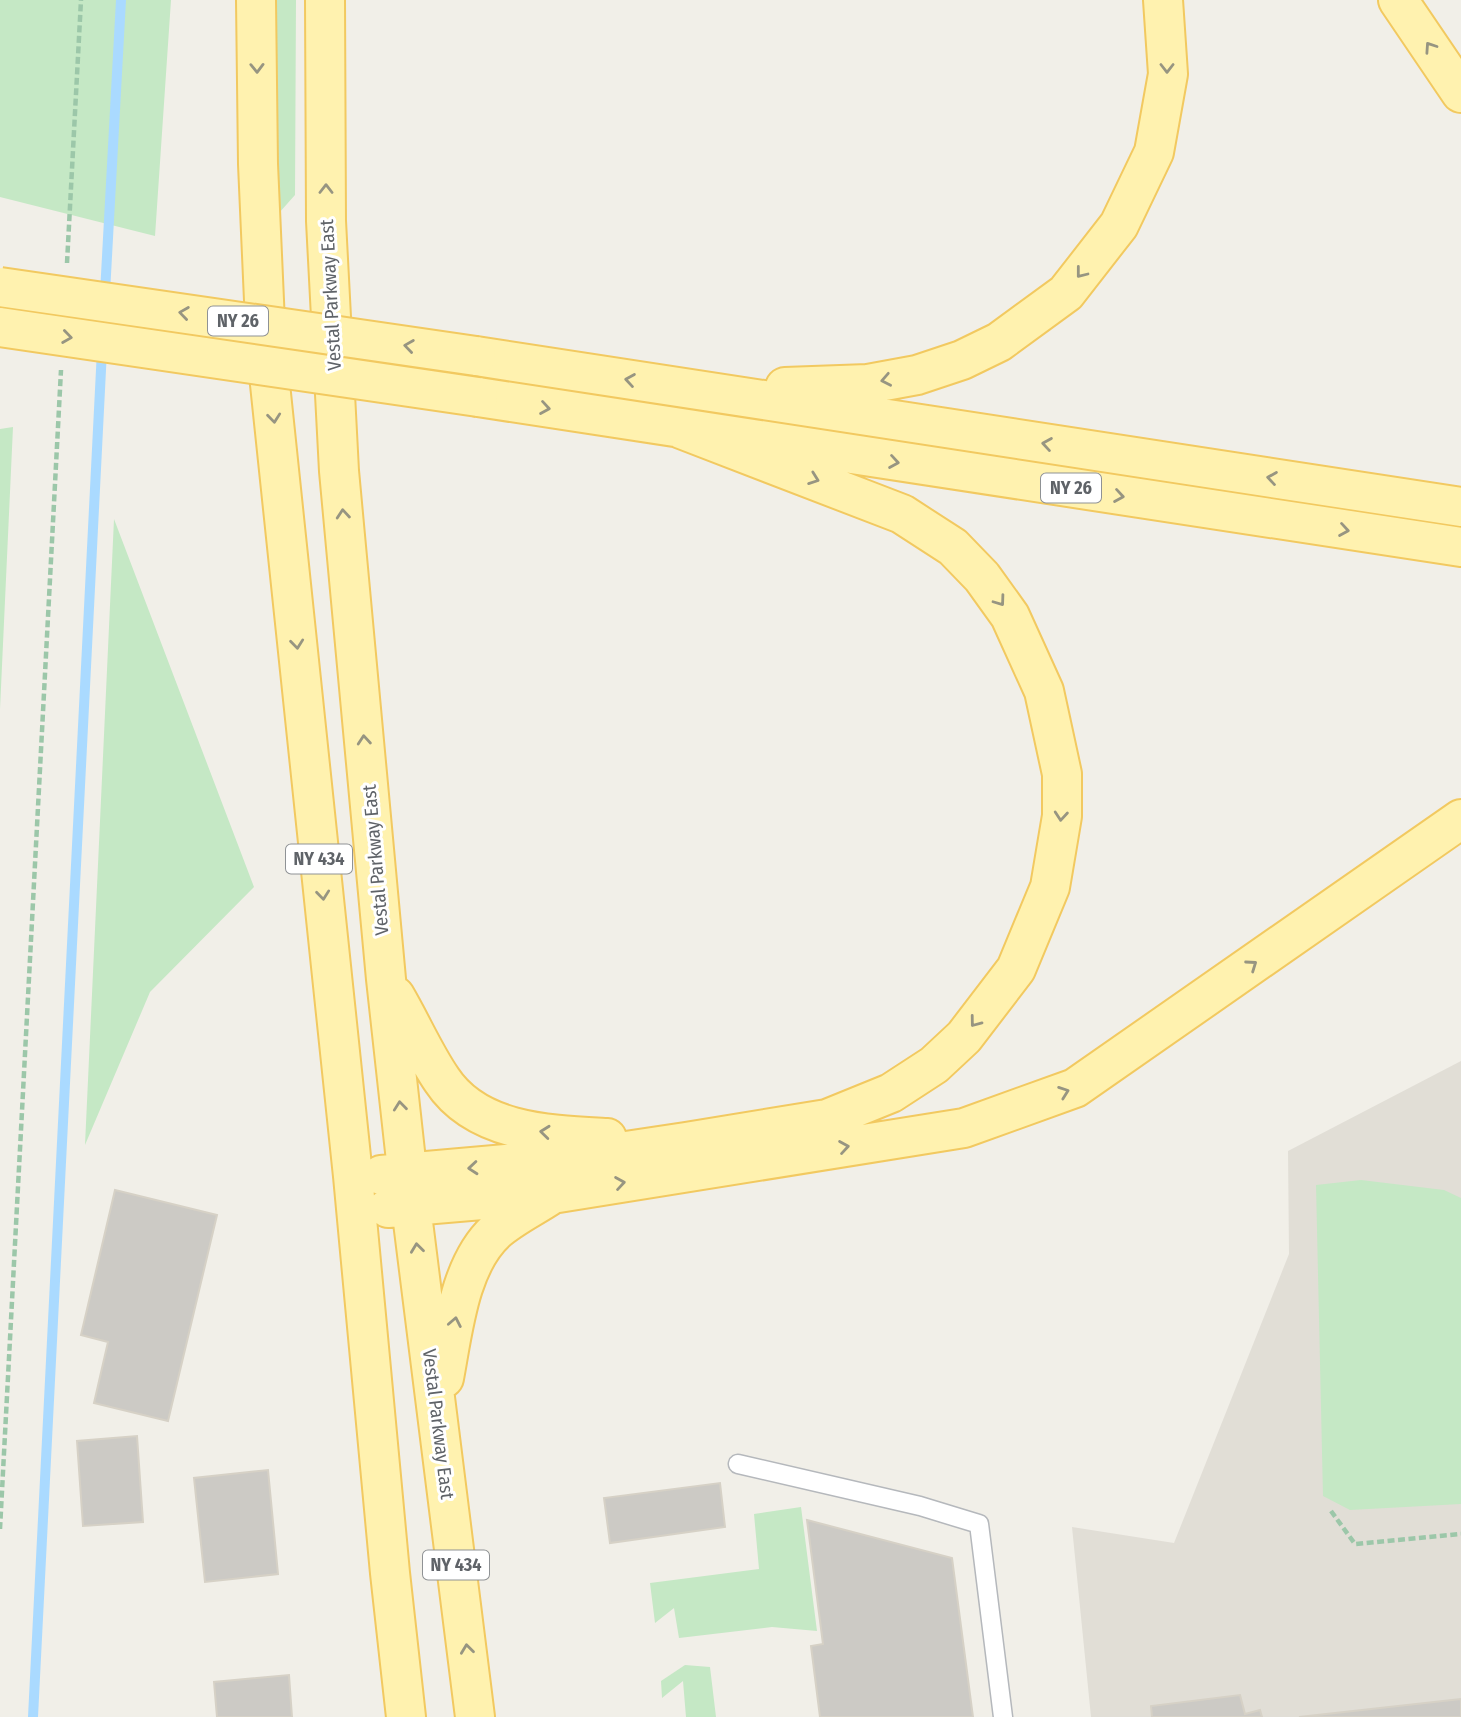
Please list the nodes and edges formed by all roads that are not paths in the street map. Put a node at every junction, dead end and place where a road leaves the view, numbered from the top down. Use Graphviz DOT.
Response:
graph roads {
  1 [pos="256,0"];
  2 [pos="325,0"];
  3 [pos="1163,0"];
  4 [pos="1398,0"];
  5 [pos="1461,93"];
  6 [pos="0,287"];
  7 [pos="0,327"];
  8 [pos="698,391"];
  9 [pos="681,429"];
  10 [pos="1461,507"];
  11 [pos="1461,547"];
  12 [pos="1461,819"];
  13 [pos="386,979"];
  14 [pos="686,1142"];
  15 [pos="410,1190"];
  16 [pos="354,1194"];
  17 [pos="552,1194"];
  18 [pos="437,1413"];
  19 [pos="738,1464"];
  20 [pos="406,1717"];
  21 [pos="475,1717"];
  22 [pos="1003,1717"];
  1 -- 16 [label="main road, NY 434, one-way"];
  13 -- 2 [label="main road, Vestal Parkway East / NY 434, one-way"];
  3 -- 8 [label="main road, one-way"];
  5 -- 4 [label="main road, one-way"];
  8 -- 6 [label="main road, NY 26, one-way, bridge"];
  7 -- 9 [label="main road, NY 26, one-way, bridge"];
  10 -- 8 [label="main road, NY 26, one-way"];
  9 -- 11 [label="main road, NY 26, one-way"];
  9 -- 14 [label="main road, one-way"];
  17 -- 12 [label="main road, one-way"];
  14 -- 13 [label="main road, one-way"];
  15 -- 13 [label="main road, Vestal Parkway East / NY 434, one-way"];
  14 -- 15 [label="main road, one-way"];
  15 -- 16 [label="main road"];
  15 -- 17 [label="main road"];
  18 -- 15 [label="main road, Vestal Parkway East / NY 434, one-way"];
  16 -- 20 [label="main road, NY 434"];
  18 -- 17 [label="main road, one-way"];
  21 -- 18 [label="main road, Vestal Parkway East / NY 434, one-way"];
  19 -- 22 [label="lane"];
}
